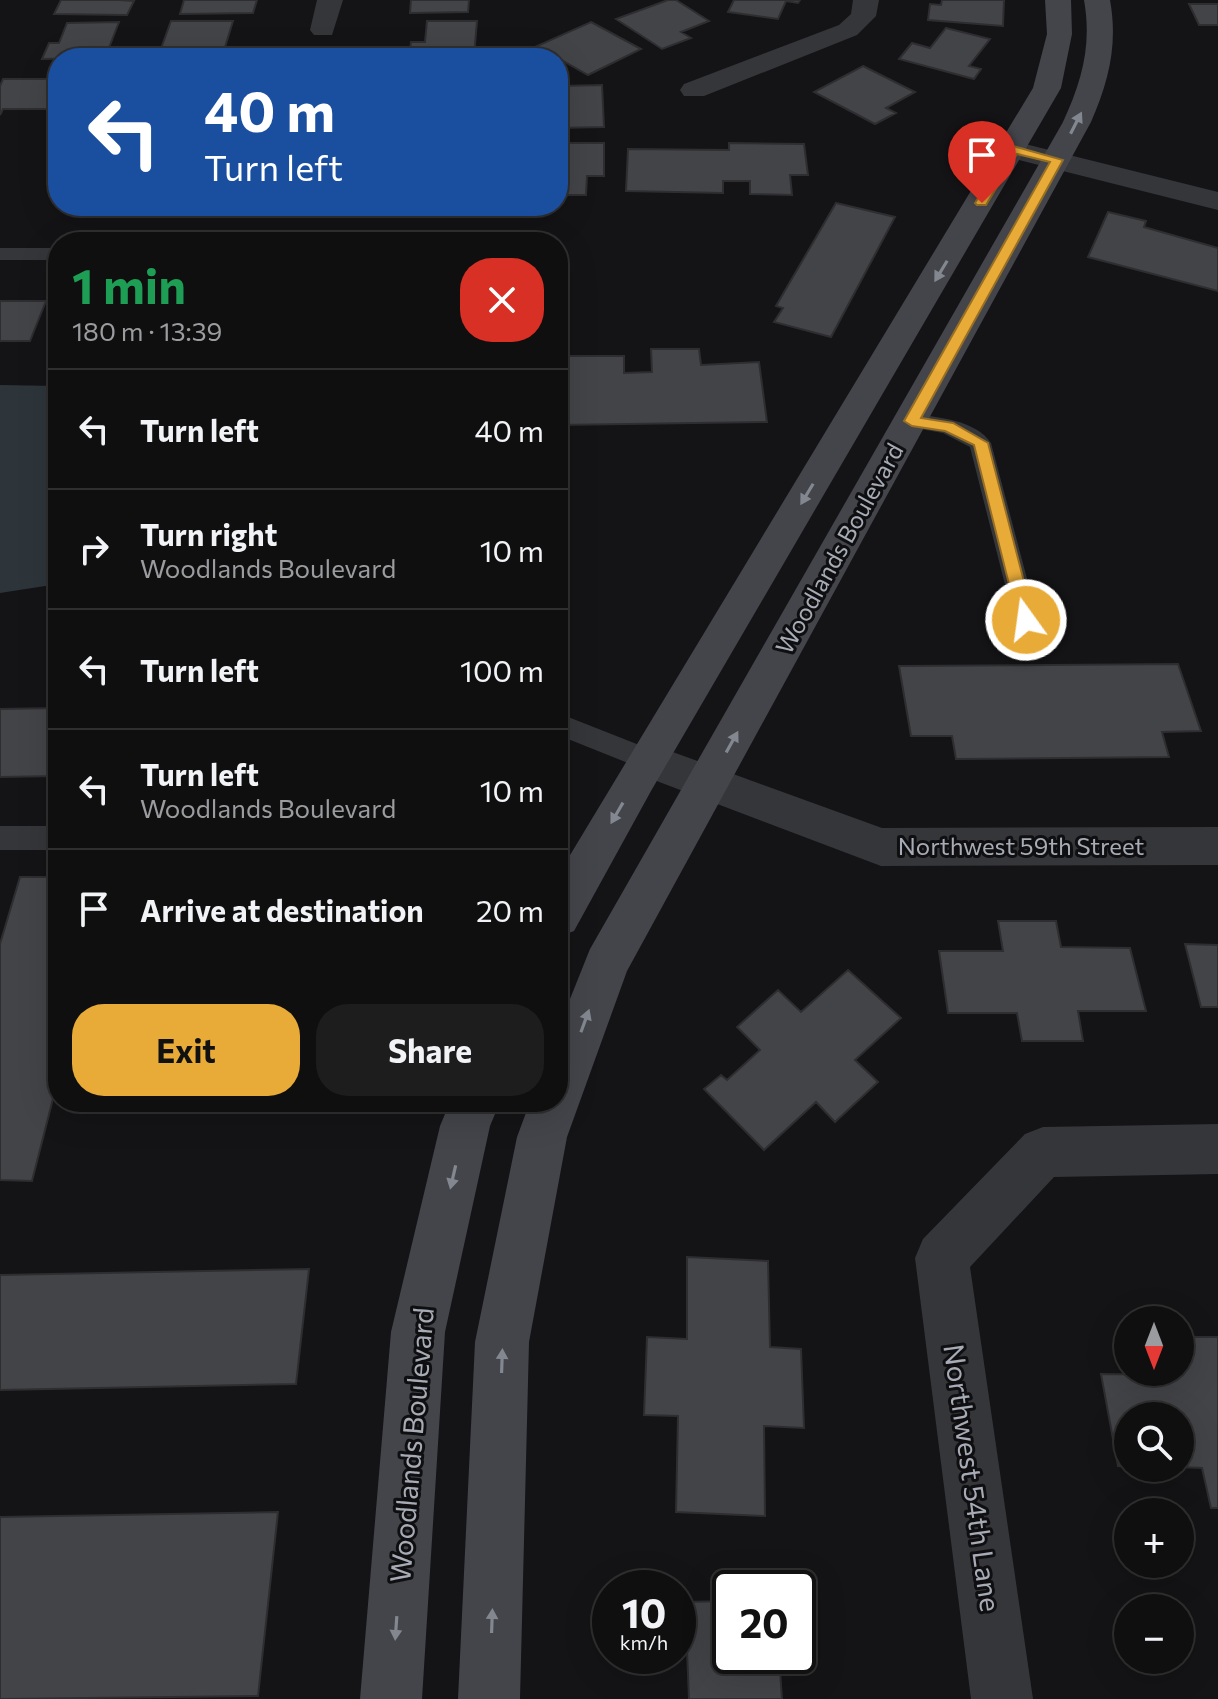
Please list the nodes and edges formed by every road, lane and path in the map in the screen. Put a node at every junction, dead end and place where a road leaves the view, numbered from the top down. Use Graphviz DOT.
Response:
graph roads {
  1 [pos="330,0"];
  2 [pos="866,0"];
  3 [pos="1058,0"];
  4 [pos="1097,0"];
  5 [pos="323,30"];
  6 [pos="694,90"];
  7 [pos="1013,150"];
  8 [pos="1057,160"];
  9 [pos="1218,201"];
  10 [pos="0,254"];
  11 [pos="48,254"];
  12 [pos="912,421"];
  13 [pos="1026,620"];
  14 [pos="568,728"];
  15 [pos="648,760"];
  16 [pos="709,783"];
  17 [pos="0,838"];
  18 [pos="48,838"];
  19 [pos="1218,846"];
  20 [pos="568,900"];
  21 [pos="568,1067"];
  22 [pos="471,1112"];
  23 [pos="551,1112"];
  24 [pos="1218,1149"];
  25 [pos="391,1699"];
  26 [pos="489,1699"];
  27 [pos="1002,1699"];
  1 -- 5 [label="street"];
  2 -- 6 [label="street"];
  3 -- 7 [label="street"];
  8 -- 4 [label="street, Woodlands Boulevard, one-way"];
  7 -- 8 [label="street"];
  7 -- 15 [label="street, one-way"];
  8 -- 9 [label="street"];
  8 -- 12 [label="street, Woodlands Boulevard"];
  10 -- 11 [label="lane"];
  12 -- 13 [label="lane"];
  16 -- 12 [label="street, Woodlands Boulevard, one-way"];
  14 -- 15 [label="lane"];
  15 -- 16 [label="street, Northwest 59th Street"];
  15 -- 20 [label="street, one-way"];
  16 -- 19 [label="street, Northwest 59th Street"];
  21 -- 16 [label="street, Woodlands Boulevard, one-way"];
  17 -- 18 [label="lane"];
  22 -- 25 [label="street, Woodlands Boulevard, one-way"];
  26 -- 23 [label="street, one-way"];
  24 -- 27 [label="street, Northwest 54th Lane"];
}
